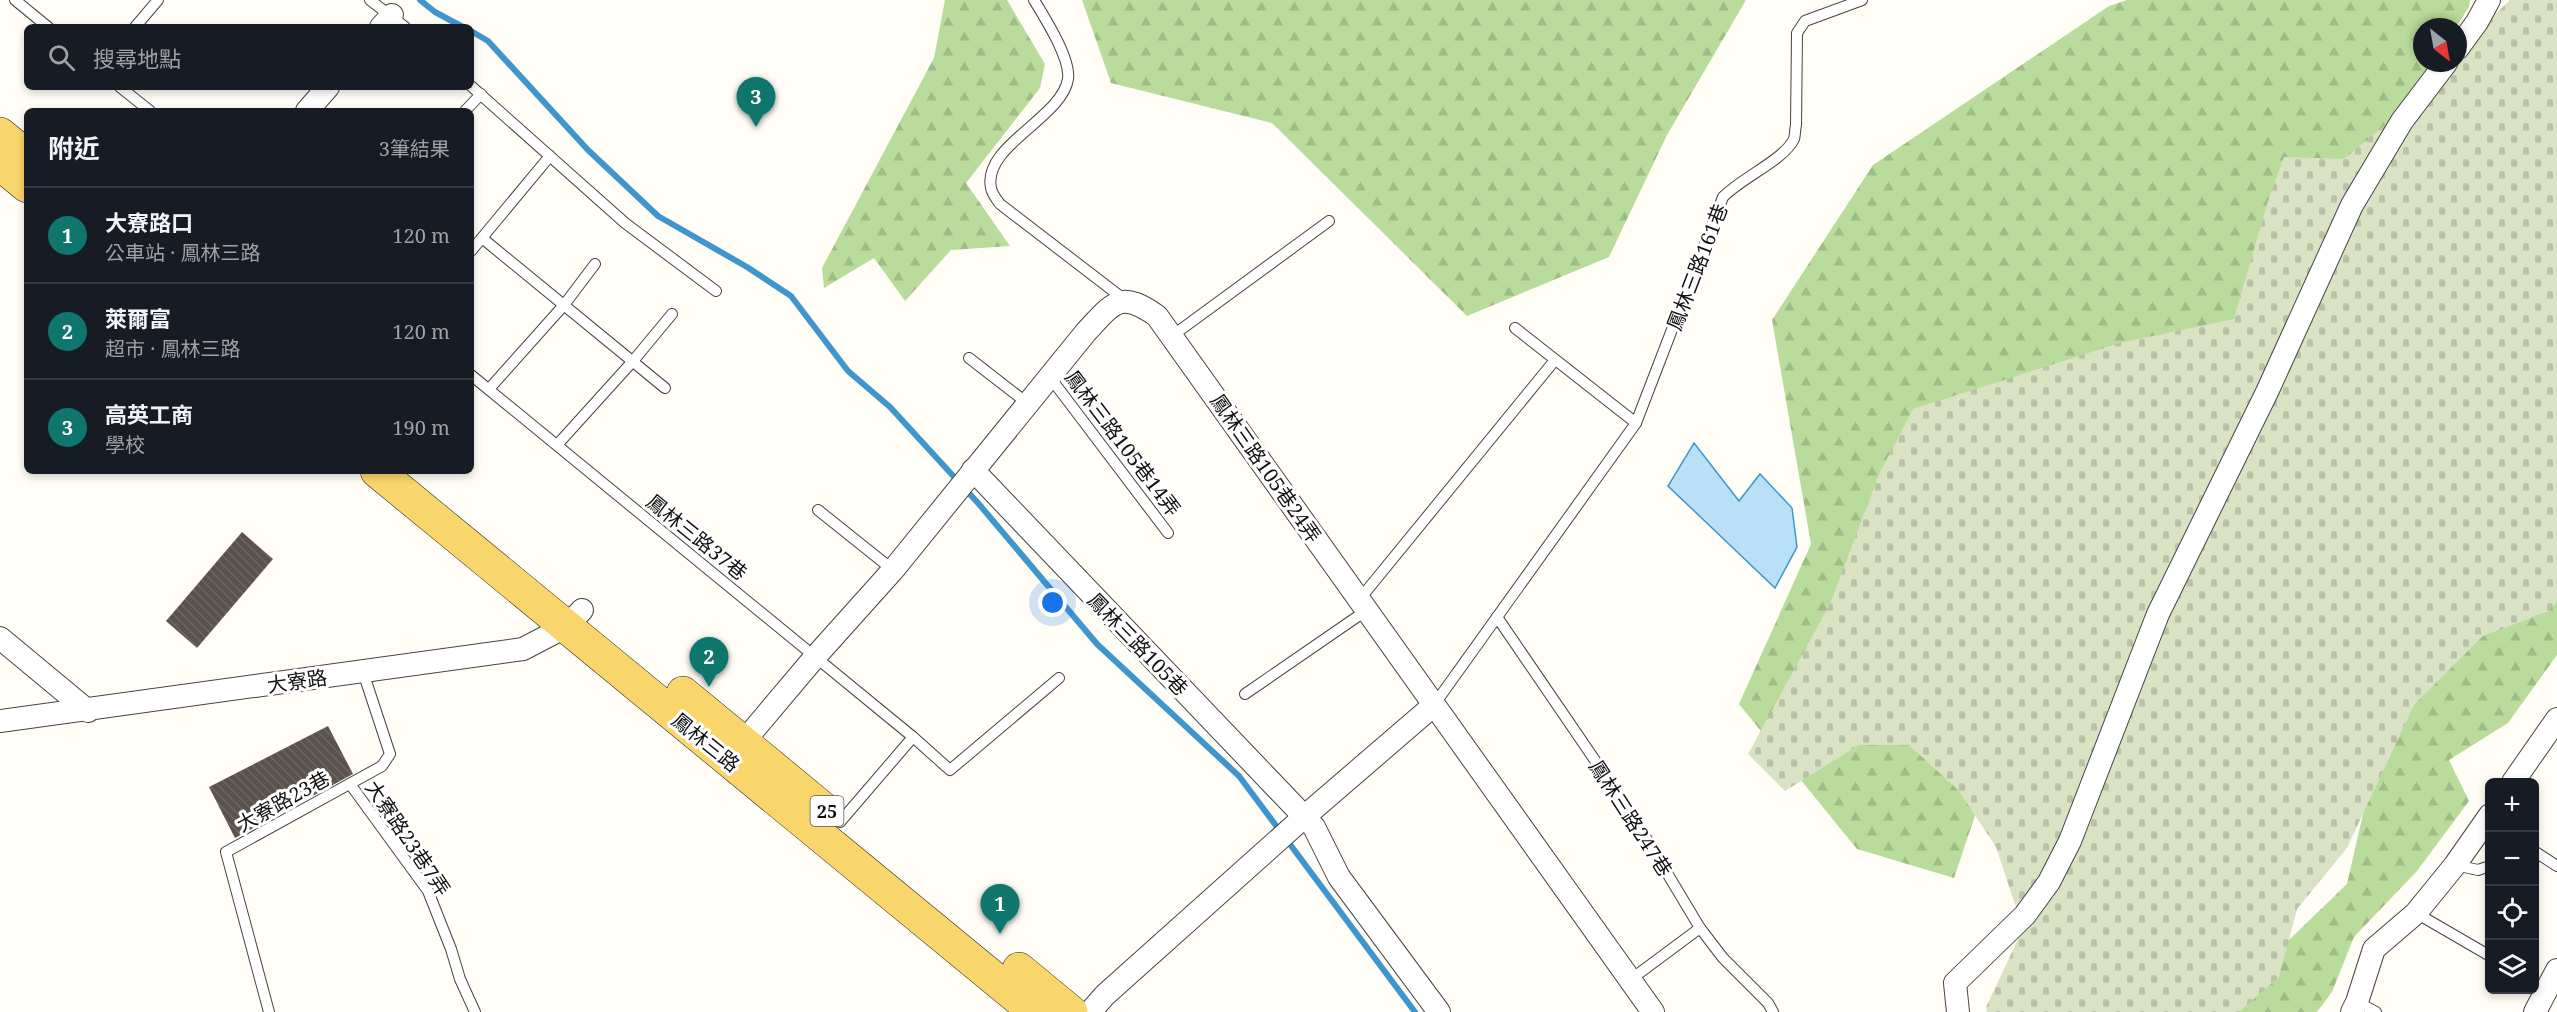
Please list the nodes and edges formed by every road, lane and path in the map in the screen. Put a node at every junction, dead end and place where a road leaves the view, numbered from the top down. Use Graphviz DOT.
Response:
graph roads {
  1 [pos="16,0"];
  2 [pos="158,0"];
  3 [pos="370,0"];
  4 [pos="1034,0"];
  5 [pos="1862,0"];
  6 [pos="2489,0"];
  7 [pos="393,23"];
  8 [pos="44,24"];
  9 [pos="138,24"];
  10 [pos="2467,36"];
  11 [pos="2439,72"];
  12 [pos="474,88"];
  13 [pos="124,90"];
  14 [pos="325,90"];
  15 [pos="481,94"];
  16 [pos="146,108"];
  17 [pos="310,108"];
  18 [pos="468,108"];
  19 [pos="0,134"];
  20 [pos="24,154"];
  21 [pos="550,156"];
  22 [pos="0,164"];
  23 [pos="24,184"];
  24 [pos="1329,221"];
  25 [pos="483,238"];
  26 [pos="474,248"];
  27 [pos="595,264"];
  28 [pos="716,291"];
  29 [pos="1126,300"];
  30 [pos="564,304"];
  31 [pos="672,315"];
  32 [pos="1515,328"];
  33 [pos="1172,336"];
  34 [pos="969,358"];
  35 [pos="1555,360"];
  36 [pos="633,361"];
  37 [pos="1049,376"];
  38 [pos="474,377"];
  39 [pos="665,388"];
  40 [pos="489,389"];
  41 [pos="1028,403"];
  42 [pos="1636,423"];
  43 [pos="557,445"];
  44 [pos="381,474"];
  45 [pos="417,474"];
  46 [pos="965,480"];
  47 [pos="818,510"];
  48 [pos="1168,533"];
  49 [pos="893,570"];
  50 [pos="1363,605"];
  51 [pos="1497,617"];
  52 [pos="574,618"];
  53 [pos="0,638"];
  54 [pos="815,657"];
  55 [pos="363,672"];
  56 [pos="1059,678"];
  57 [pos="1245,694"];
  58 [pos="1434,705"];
  59 [pos="88,711"];
  60 [pos="0,721"];
  61 [pos="2554,727"];
  62 [pos="913,736"];
  63 [pos="736,751"];
  64 [pos="2516,778"];
  65 [pos="350,784"];
  66 [pos="1300,820"];
  67 [pos="840,822"];
  68 [pos="2485,823"];
  69 [pos="2539,854"];
  70 [pos="2455,866"];
  71 [pos="2557,866"];
  72 [pos="2485,868"];
  73 [pos="2416,913"];
  74 [pos="1700,928"];
  75 [pos="2485,953"];
  76 [pos="1630,980"];
  77 [pos="2546,980"];
  78 [pos="2362,1009"];
  79 [pos="269,1012"];
  80 [pos="475,1012"];
  81 [pos="1035,1012"];
  82 [pos="1071,1012"];
  83 [pos="1090,1012"];
  84 [pos="1439,1012"];
  85 [pos="1653,1012"];
  86 [pos="1773,1012"];
  87 [pos="1958,1012"];
  88 [pos="2535,1012"];
  1 -- 8 [label="lane"];
  2 -- 9 [label="lane"];
  3 -- 7 [label="lane"];
  4 -- 29 [label="lane"];
  5 -- 42 [label="lane, 鳳林三路161巷"];
  6 -- 10 [label="street"];
  11 -- 87 [label="street"];
  12 -- 15 [label="lane"];
  13 -- 16 [label="lane"];
  14 -- 17 [label="street"];
  15 -- 18 [label="lane"];
  15 -- 21 [label="lane"];
  19 -- 20 [label="main road"];
  21 -- 25 [label="lane"];
  21 -- 28 [label="lane"];
  22 -- 23 [label="main road"];
  24 -- 33 [label="lane"];
  25 -- 26 [label="lane"];
  25 -- 30 [label="lane"];
  27 -- 30 [label="lane"];
  29 -- 33 [label="street, 鳳林三路105巷24弄"];
  29 -- 37 [label="street"];
  30 -- 36 [label="lane"];
  30 -- 40 [label="lane"];
  31 -- 36 [label="lane"];
  32 -- 35 [label="lane"];
  33 -- 50 [label="street, 鳳林三路105巷24弄"];
  34 -- 41 [label="lane"];
  35 -- 42 [label="lane"];
  35 -- 50 [label="lane"];
  36 -- 39 [label="lane"];
  36 -- 43 [label="lane"];
  37 -- 41 [label="street"];
  37 -- 48 [label="lane, 鳳林三路105巷14弄"];
  38 -- 40 [label="lane, 鳳林三路37巷"];
  40 -- 43 [label="lane, 鳳林三路37巷"];
  41 -- 46 [label="street"];
  42 -- 51 [label="lane, 鳳林三路161巷"];
  43 -- 54 [label="lane, 鳳林三路37巷"];
  44 -- 52 [label="main road, 鳳林三路 / 25"];
  45 -- 52 [label="main road, 鳳林三路 / 25"];
  46 -- 49 [label="street"];
  46 -- 66 [label="street, 鳳林三路105巷"];
  47 -- 49 [label="lane"];
  49 -- 54 [label="street"];
  50 -- 57 [label="lane"];
  50 -- 58 [label="street"];
  51 -- 58 [label="lane, 鳳林三路161巷"];
  51 -- 74 [label="lane, 鳳林三路247巷"];
  52 -- 55 [label="street, 大寮路"];
  52 -- 63 [label="main road, 鳳林三路 / 25"];
  53 -- 59 [label="street"];
  54 -- 62 [label="lane"];
  54 -- 63 [label="street"];
  55 -- 59 [label="street, 大寮路"];
  55 -- 65 [label="lane, 大寮路23巷"];
  56 -- 62 [label="lane"];
  58 -- 66 [label="street"];
  58 -- 76 [label="street"];
  59 -- 60 [label="street, 大寮路"];
  61 -- 64 [label="street"];
  62 -- 67 [label="lane"];
  63 -- 67 [label="main road, 鳳林三路 / 25"];
  63 -- 81 [label="main road, 鳳林三路 / 25"];
  65 -- 79 [label="lane, 大寮路23巷"];
  65 -- 80 [label="lane, 大寮路23巷7弄"];
  66 -- 83 [label="street"];
  66 -- 84 [label="street, 鳳林三路105巷"];
  67 -- 82 [label="main road, 鳳林三路 / 25"];
  68 -- 70 [label="street"];
  69 -- 71 [label="lane"];
  70 -- 72 [label="lane"];
  70 -- 73 [label="street"];
  73 -- 75 [label="lane"];
  73 -- 78 [label="street"];
  74 -- 76 [label="lane"];
  74 -- 86 [label="lane, 鳳林三路247巷"];
  76 -- 85 [label="street"];
  77 -- 88 [label="street"];
}
